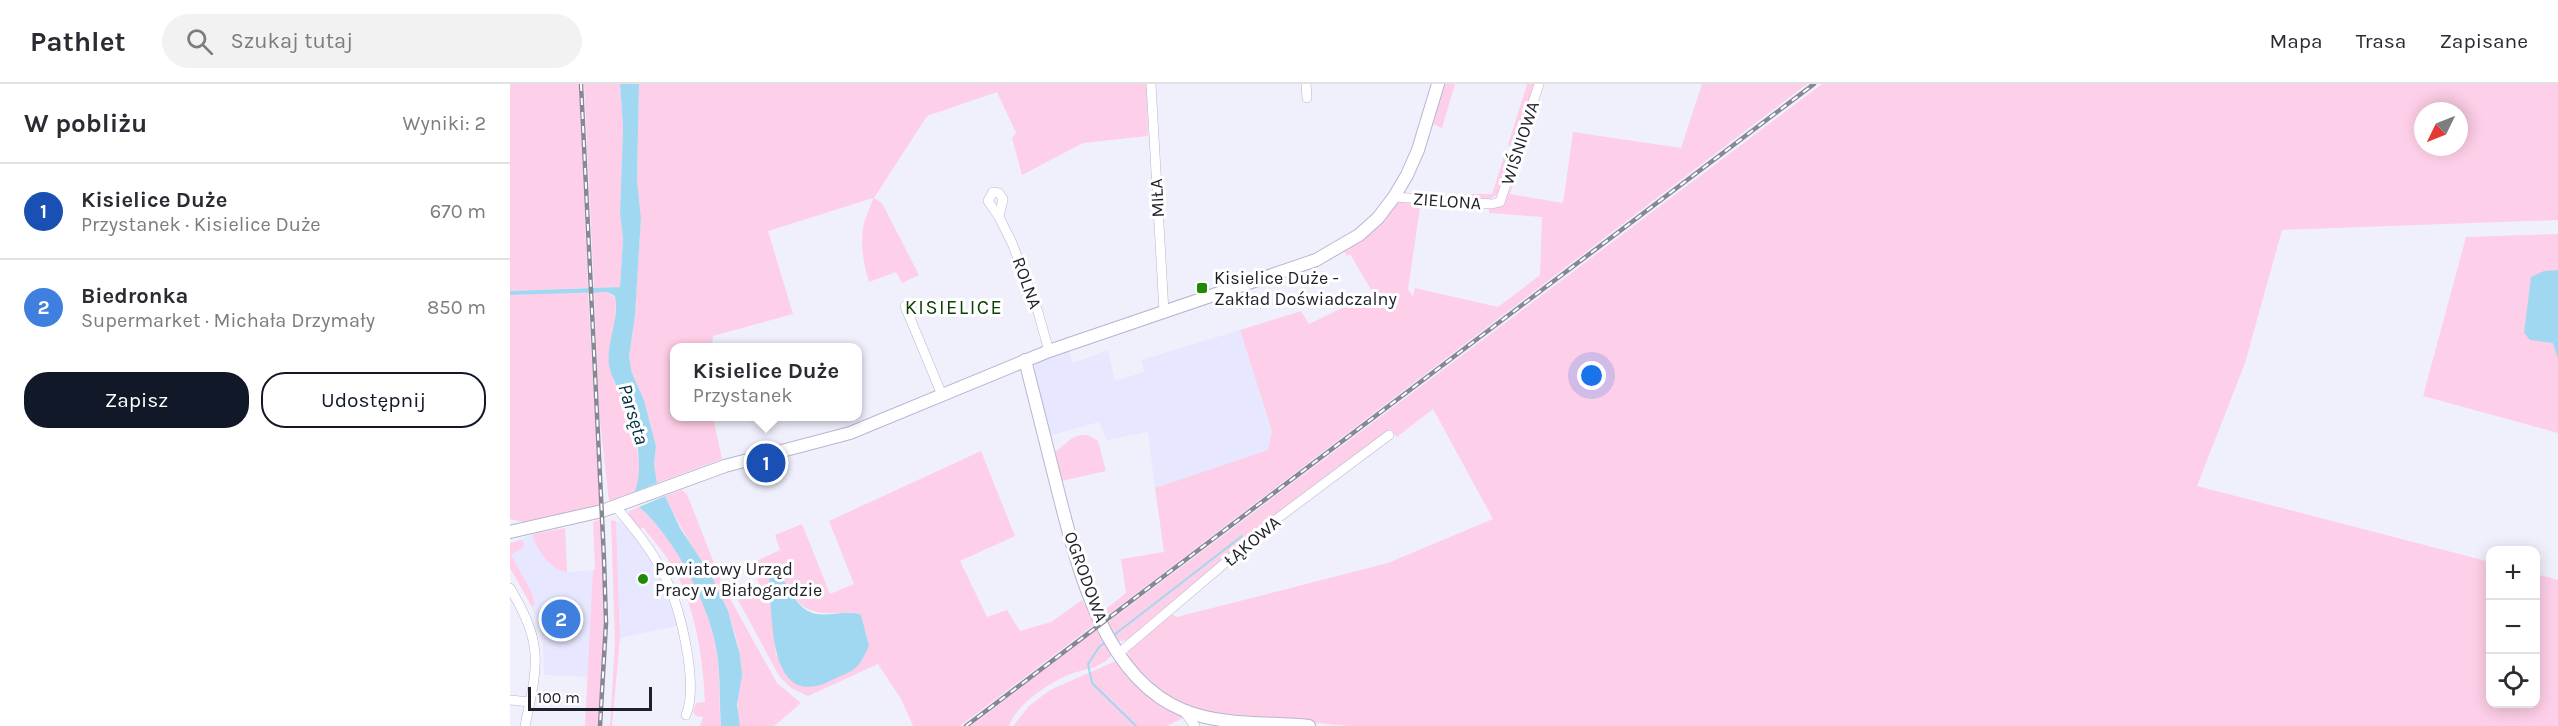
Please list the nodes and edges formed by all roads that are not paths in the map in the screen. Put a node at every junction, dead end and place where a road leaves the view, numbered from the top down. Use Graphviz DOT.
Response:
graph roads {
  1 [pos="1151,84"];
  2 [pos="1306,84"];
  3 [pos="1438,84"];
  4 [pos="1539,84"];
  5 [pos="1307,98"];
  6 [pos="1394,197"];
  7 [pos="1500,202"];
  8 [pos="999,217"];
  9 [pos="904,306"];
  10 [pos="1164,312"];
  11 [pos="1048,351"];
  12 [pos="1025,360"];
  13 [pos="942,395"];
  14 [pos="1389,435"];
  15 [pos="622,504"];
  16 [pos="510,532"];
  17 [pos="510,588"];
  18 [pos="1119,653"];
  19 [pos="510,700"];
  20 [pos="530,702"];
  21 [pos="1182,710"];
  22 [pos="686,715"];
  23 [pos="525,726"];
  24 [pos="1195,726"];
  25 [pos="1309,726"];
  1 -- 10 [label="street, MIŁA"];
  2 -- 5 [label="street"];
  3 -- 6 [label="street"];
  4 -- 7 [label="street, WIŚNIOWA"];
  6 -- 7 [label="street, ZIELONA"];
  6 -- 10 [label="street"];
  8 -- 11 [label="street, ROLNA"];
  9 -- 13 [label="street"];
  10 -- 11 [label="street"];
  11 -- 12 [label="street"];
  12 -- 13 [label="street"];
  12 -- 18 [label="street, OGRODOWA"];
  13 -- 15 [label="street"];
  14 -- 18 [label="street, ŁĄKOWA"];
  15 -- 16 [label="street"];
  15 -- 22 [label="street"];
  17 -- 20 [label="street"];
  18 -- 21 [label="street, OGRODOWA"];
  19 -- 20 [label="street"];
  20 -- 23 [label="street"];
  21 -- 24 [label="street"];
  21 -- 25 [label="street, OGRODOWA"];
}
